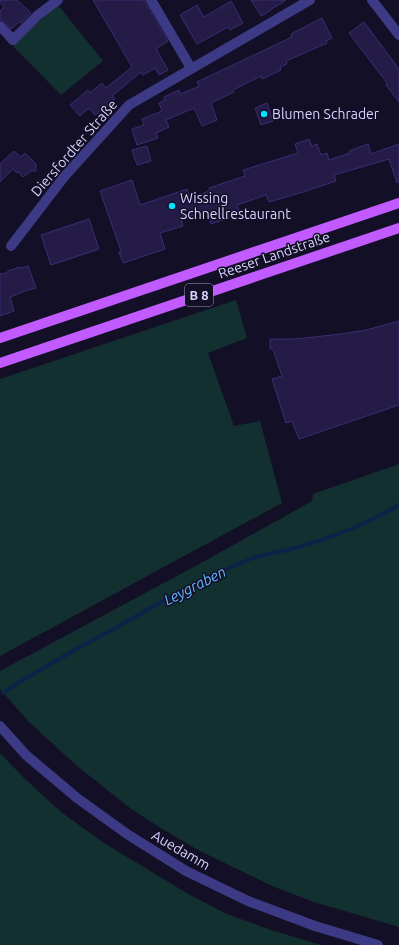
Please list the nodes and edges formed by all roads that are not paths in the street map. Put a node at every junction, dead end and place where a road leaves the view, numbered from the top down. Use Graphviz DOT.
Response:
graph roads {
  1 [pos="58,0"];
  2 [pos="151,0"];
  3 [pos="310,0"];
  4 [pos="372,0"];
  5 [pos="0,26"];
  6 [pos="399,35"];
  7 [pos="191,68"];
  8 [pos="399,203"];
  9 [pos="399,228"];
  10 [pos="11,246"];
  11 [pos="0,338"];
  12 [pos="0,363"];
  13 [pos="0,726"];
  14 [pos="378,945"];
  1 -- 5 [label="street"];
  2 -- 7 [label="street"];
  3 -- 7 [label="street, Diersfordter Straße"];
  4 -- 6 [label="street"];
  7 -- 10 [label="street, Diersfordter Straße"];
  8 -- 11 [label="main road, Reeser Landstraße / B 8"];
  9 -- 12 [label="main road, Reeser Landstraße / B 8"];
  13 -- 14 [label="street, Auedamm"];
}
